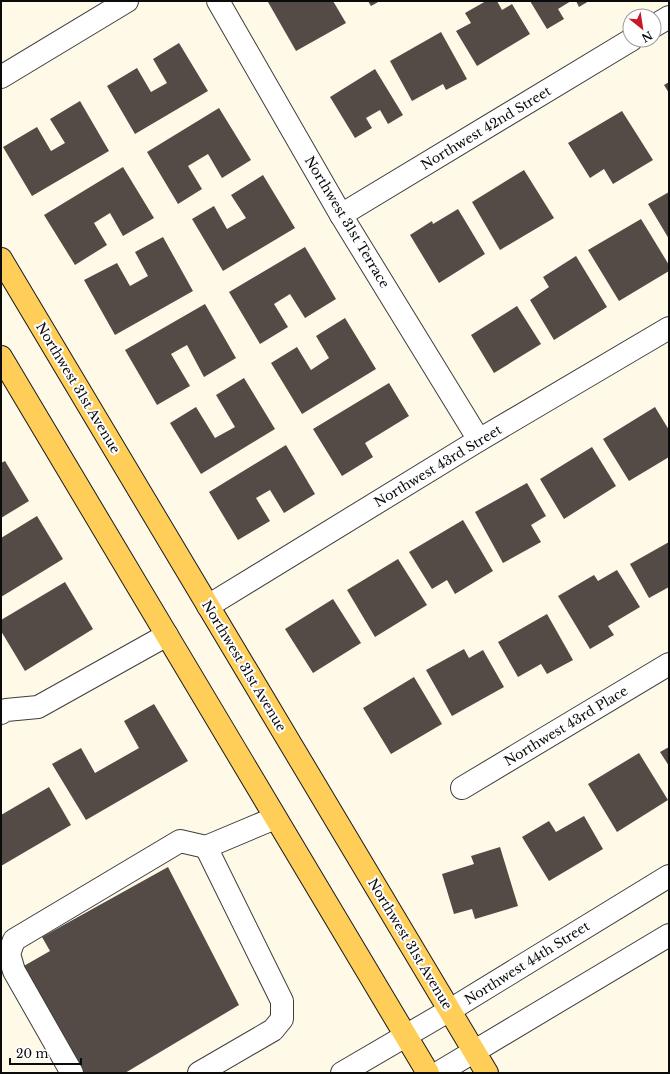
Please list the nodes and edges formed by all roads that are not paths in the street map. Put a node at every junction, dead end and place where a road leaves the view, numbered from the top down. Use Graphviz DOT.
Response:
graph roads {
  1 [pos="127,1"];
  2 [pos="218,1"];
  3 [pos="622,45"];
  4 [pos="1,77"];
  5 [pos="341,215"];
  6 [pos="1,259"];
  7 [pos="669,328"];
  8 [pos="1,357"];
  9 [pos="479,440"];
  10 [pos="208,606"];
  11 [pos="167,635"];
  12 [pos="669,664"];
  13 [pos="3,710"];
  14 [pos="462,788"];
  15 [pos="275,818"];
  16 [pos="206,848"];
  17 [pos="669,876"];
  18 [pos="669,935"];
  19 [pos="450,1010"];
  20 [pos="406,1036"];
  21 [pos="474,1052"];
  22 [pos="72,1073"];
  23 [pos="199,1073"];
  24 [pos="342,1073"];
  25 [pos="428,1073"];
  26 [pos="438,1073"];
  27 [pos="487,1073"];
  1 -- 4 [label="street"];
  2 -- 5 [label="street, Northwest 31st Terrace"];
  3 -- 5 [label="street, Northwest 42nd Street"];
  5 -- 9 [label="street, Northwest 31st Terrace"];
  6 -- 10 [label="main road, Northwest 31st Avenue"];
  7 -- 9 [label="street, Northwest 43rd Street"];
  8 -- 11 [label="main road"];
  9 -- 10 [label="street, Northwest 43rd Street"];
  10 -- 19 [label="main road, Northwest 31st Avenue"];
  11 -- 13 [label="street"];
  11 -- 15 [label="main road"];
  12 -- 14 [label="street, Northwest 43rd Place"];
  15 -- 16 [label="street"];
  15 -- 20 [label="main road"];
  16 -- 22 [label="street"];
  16 -- 23 [label="street"];
  17 -- 19 [label="street, Northwest 44th Street"];
  18 -- 21 [label="street"];
  19 -- 20 [label="street, Northwest 44th Street"];
  19 -- 21 [label="main road, Northwest 31st Avenue"];
  20 -- 24 [label="street, Northwest 44th Street"];
  20 -- 25 [label="main road"];
  21 -- 26 [label="street"];
  21 -- 27 [label="main road, Northwest 31st Avenue"];
}
